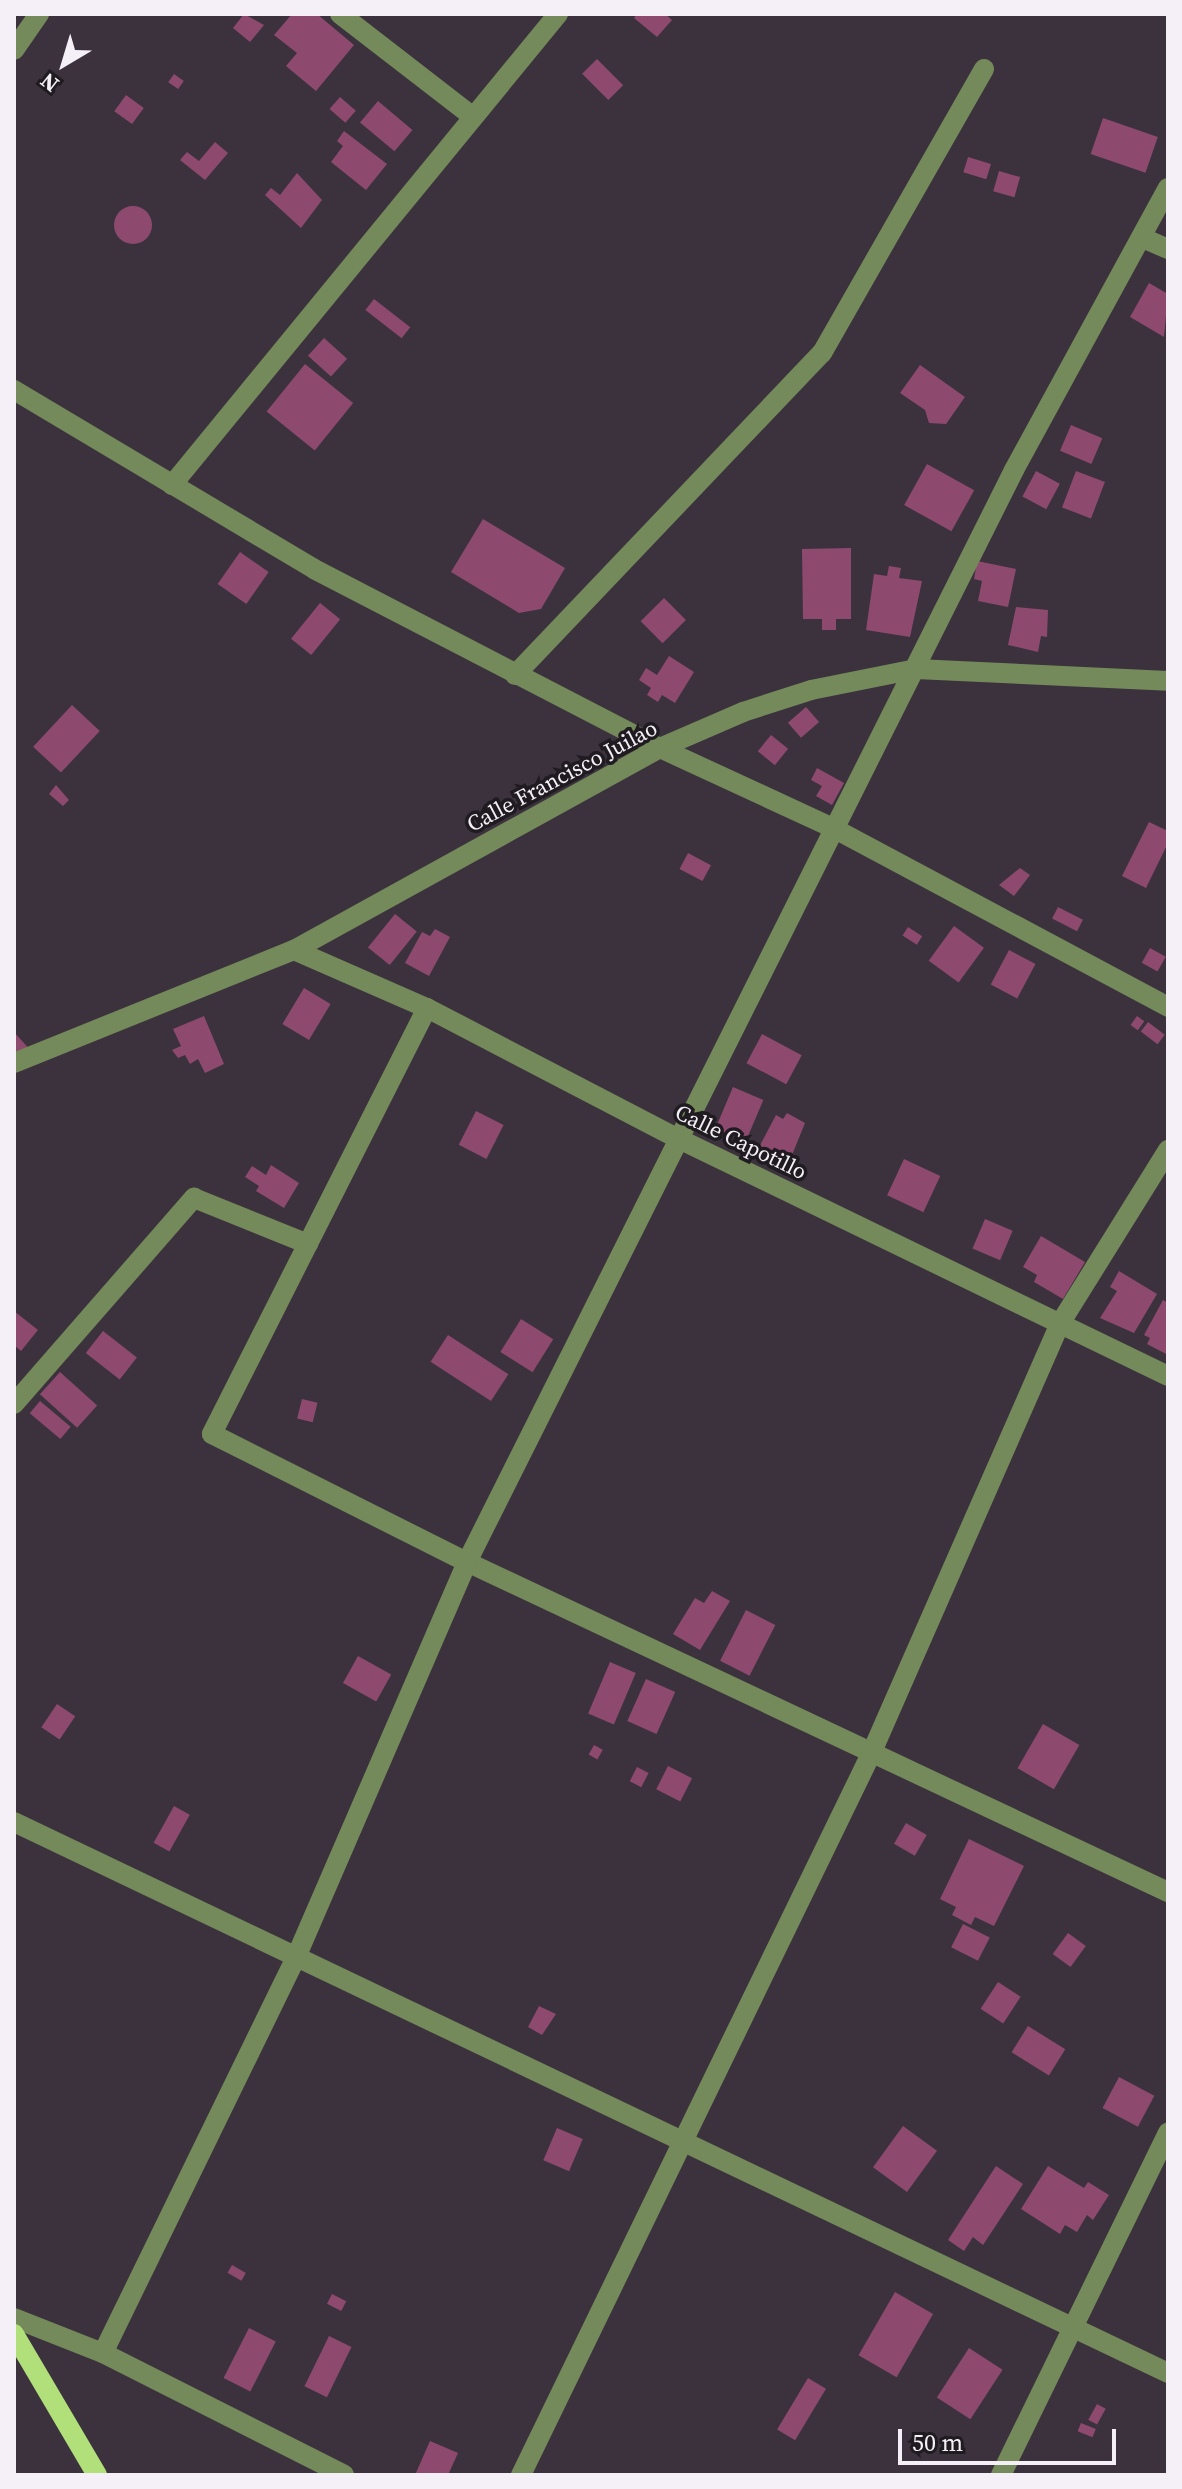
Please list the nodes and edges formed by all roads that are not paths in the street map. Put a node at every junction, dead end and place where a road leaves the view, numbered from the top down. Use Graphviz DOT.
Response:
graph roads {
  1 [pos="39,14"];
  2 [pos="340,14"];
  3 [pos="558,14"];
  4 [pos="14,50"];
  5 [pos="984,69"];
  6 [pos="472,116"];
  7 [pos="1168,188"];
  8 [pos="1143,238"];
  9 [pos="1168,249"];
  10 [pos="14,390"];
  11 [pos="172,485"];
  12 [pos="916,669"];
  13 [pos="515,675"];
  14 [pos="1168,681"];
  15 [pos="660,748"];
  16 [pos="835,829"];
  17 [pos="294,950"];
  18 [pos="1168,1007"];
  19 [pos="427,1008"];
  20 [pos="14,1063"];
  21 [pos="679,1139"];
  22 [pos="1168,1150"];
  23 [pos="308,1244"];
  24 [pos="1061,1322"];
  25 [pos="1168,1376"];
  26 [pos="14,1404"];
  27 [pos="467,1562"];
  28 [pos="871,1754"];
  29 [pos="14,1822"];
  30 [pos="1168,1892"];
  31 [pos="297,1955"];
  32 [pos="1168,2133"];
  33 [pos="680,2139"];
  34 [pos="14,2318"];
  35 [pos="1073,2327"];
  36 [pos="14,2334"];
  37 [pos="103,2353"];
  38 [pos="1168,2373"];
  39 [pos="97,2475"];
  40 [pos="344,2475"];
  41 [pos="521,2475"];
  42 [pos="1001,2475"];
  1 -- 4 [label="street"];
  2 -- 6 [label="street"];
  3 -- 6 [label="street"];
  5 -- 13 [label="street"];
  6 -- 11 [label="street"];
  7 -- 8 [label="street"];
  8 -- 9 [label="street"];
  8 -- 12 [label="street"];
  10 -- 11 [label="street"];
  11 -- 13 [label="street"];
  12 -- 14 [label="street, Calle Francisco Juilao"];
  12 -- 15 [label="street, Calle Francisco Juilao"];
  12 -- 16 [label="street"];
  13 -- 15 [label="street"];
  15 -- 16 [label="street"];
  15 -- 17 [label="street, Calle Francisco Juilao"];
  16 -- 18 [label="street"];
  16 -- 21 [label="street"];
  17 -- 19 [label="street, Calle Capotillo"];
  17 -- 20 [label="street, Calle Francisco Juilao"];
  19 -- 21 [label="street, Calle Capotillo"];
  19 -- 23 [label="street"];
  21 -- 24 [label="street, Calle Capotillo"];
  21 -- 27 [label="street"];
  22 -- 24 [label="street"];
  23 -- 26 [label="street"];
  23 -- 27 [label="street"];
  24 -- 25 [label="street, Calle Capotillo"];
  24 -- 28 [label="street"];
  27 -- 28 [label="street"];
  27 -- 31 [label="street"];
  28 -- 30 [label="street"];
  28 -- 33 [label="street"];
  29 -- 31 [label="street"];
  31 -- 33 [label="street"];
  31 -- 37 [label="street"];
  32 -- 35 [label="street"];
  33 -- 35 [label="street"];
  33 -- 41 [label="street"];
  34 -- 37 [label="street"];
  35 -- 38 [label="street"];
  35 -- 42 [label="street"];
  36 -- 39 [label="main road"];
  37 -- 40 [label="street"];
}
